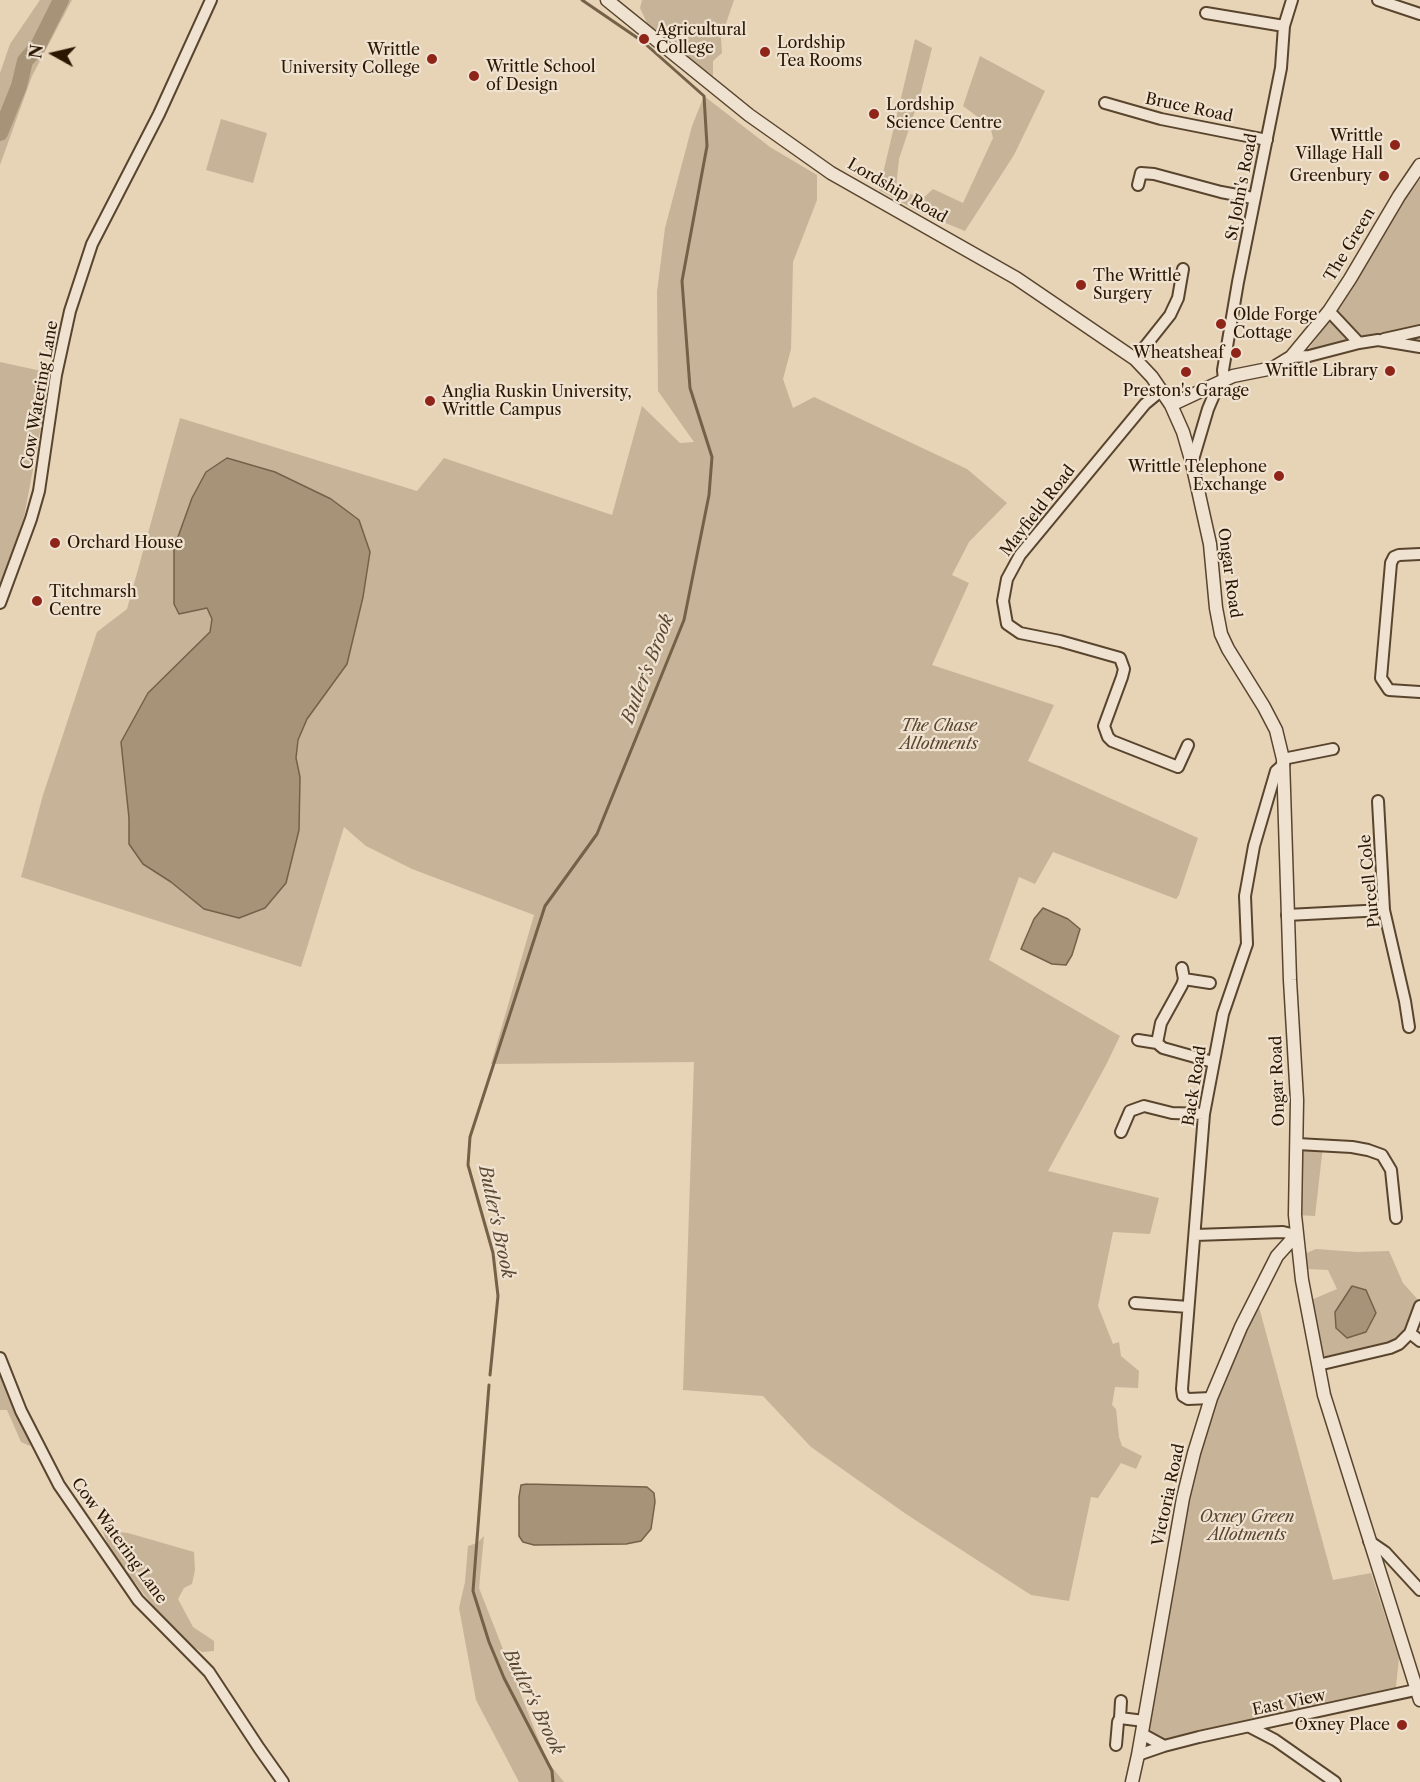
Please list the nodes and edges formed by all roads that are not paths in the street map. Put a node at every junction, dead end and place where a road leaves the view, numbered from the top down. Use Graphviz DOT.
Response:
graph roads {
  1 [pos="211,0"];
  2 [pos="606,0"];
  3 [pos="1292,0"];
  4 [pos="1378,0"];
  5 [pos="1414,0"];
  6 [pos="1206,13"];
  7 [pos="1420,14"];
  8 [pos="1284,26"];
  9 [pos="1105,103"];
  10 [pos="1267,140"];
  11 [pos="1420,165"];
  12 [pos="1138,185"];
  13 [pos="1253,198"];
  14 [pos="1183,269"];
  15 [pos="1329,311"];
  16 [pos="1420,331"];
  17 [pos="1378,340"];
  18 [pos="1359,343"];
  19 [pos="1420,347"];
  20 [pos="1291,357"];
  21 [pos="1135,359"];
  22 [pos="1222,382"];
  23 [pos="1162,390"];
  24 [pos="1172,405"];
  25 [pos="1192,463"];
  26 [pos="1420,554"];
  27 [pos="0,603"];
  28 [pos="1420,692"];
  29 [pos="1188,745"];
  30 [pos="1334,749"];
  31 [pos="1283,762"];
  32 [pos="1378,801"];
  33 [pos="1384,910"];
  34 [pos="1287,915"];
  35 [pos="1210,983"];
  36 [pos="1409,1027"];
  37 [pos="1138,1040"];
  38 [pos="1157,1043"];
  39 [pos="1214,1062"];
  40 [pos="1204,1114"];
  41 [pos="1121,1132"];
  42 [pos="1297,1143"];
  43 [pos="1396,1218"];
  44 [pos="1195,1235"];
  45 [pos="1296,1235"];
  46 [pos="1135,1303"];
  47 [pos="1420,1306"];
  48 [pos="1188,1307"];
  49 [pos="1410,1333"];
  50 [pos="1420,1341"];
  51 [pos="0,1358"];
  52 [pos="1318,1365"];
  53 [pos="1211,1398"];
  54 [pos="1369,1541"];
  55 [pos="1419,1587"];
  56 [pos="1419,1693"];
  57 [pos="1121,1701"];
  58 [pos="1120,1719"];
  59 [pos="1143,1727"];
  60 [pos="1250,1727"];
  61 [pos="1116,1745"];
  62 [pos="1164,1746"];
  63 [pos="1138,1755"];
  64 [pos="284,1782"];
  65 [pos="1132,1782"];
  66 [pos="1335,1782"];
  1 -- 27 [label="street, Cow Watering Lane"];
  2 -- 21 [label="street, Lordship Road"];
  3 -- 8 [label="street, St John's Road"];
  4 -- 7 [label="street"];
  5 -- 7 [label="street"];
  6 -- 8 [label="street"];
  8 -- 10 [label="street, St John's Road"];
  9 -- 10 [label="street, Bruce Road"];
  10 -- 13 [label="street, St John's Road"];
  11 -- 15 [label="street, The Green"];
  12 -- 13 [label="street"];
  13 -- 22 [label="street, St John's Road"];
  14 -- 21 [label="street"];
  15 -- 18 [label="street"];
  15 -- 20 [label="street, The Green"];
  16 -- 17 [label="street, The Green"];
  17 -- 18 [label="street, The Green"];
  17 -- 19 [label="street, The Green"];
  18 -- 20 [label="street, The Green"];
  20 -- 22 [label="street, The Green"];
  21 -- 23 [label="street, Lordship Road"];
  22 -- 24 [label="street, The Green"];
  22 -- 25 [label="street, Ongar Road"];
  23 -- 24 [label="street, Lordship Road"];
  23 -- 29 [label="street, Mayfield Road"];
  24 -- 25 [label="street, Ongar Road"];
  25 -- 31 [label="street, Ongar Road"];
  26 -- 28 [label="street"];
  30 -- 31 [label="street"];
  31 -- 34 [label="street, Ongar Road"];
  31 -- 39 [label="street, Back Road"];
  32 -- 33 [label="street, Purcell Cole"];
  33 -- 34 [label="street"];
  33 -- 36 [label="street, Purcell Cole"];
  34 -- 42 [label="street, Ongar Road"];
  35 -- 38 [label="street"];
  37 -- 38 [label="street"];
  38 -- 39 [label="street"];
  39 -- 40 [label="street, Back Road"];
  40 -- 41 [label="street"];
  40 -- 44 [label="street, Back Road"];
  42 -- 43 [label="street"];
  42 -- 45 [label="street, Ongar Road"];
  44 -- 45 [label="street"];
  44 -- 48 [label="street, Back Road"];
  45 -- 52 [label="street, Ongar Road"];
  45 -- 53 [label="street, Victoria Road"];
  46 -- 48 [label="street"];
  47 -- 49 [label="street"];
  48 -- 53 [label="street, Back Road"];
  49 -- 50 [label="street"];
  49 -- 52 [label="street"];
  51 -- 64 [label="street, Cow Watering Lane"];
  52 -- 54 [label="street, Ongar Road"];
  53 -- 59 [label="street, Victoria Road"];
  54 -- 55 [label="street"];
  54 -- 56 [label="street, Ongar Road"];
  56 -- 60 [label="street, East View"];
  57 -- 58 [label="street"];
  58 -- 59 [label="street"];
  58 -- 61 [label="street"];
  59 -- 62 [label="street"];
  59 -- 63 [label="street, Victoria Road"];
  60 -- 62 [label="street, East View"];
  60 -- 66 [label="street"];
  62 -- 63 [label="street, East View"];
  63 -- 65 [label="street, Victoria Road"];
}
